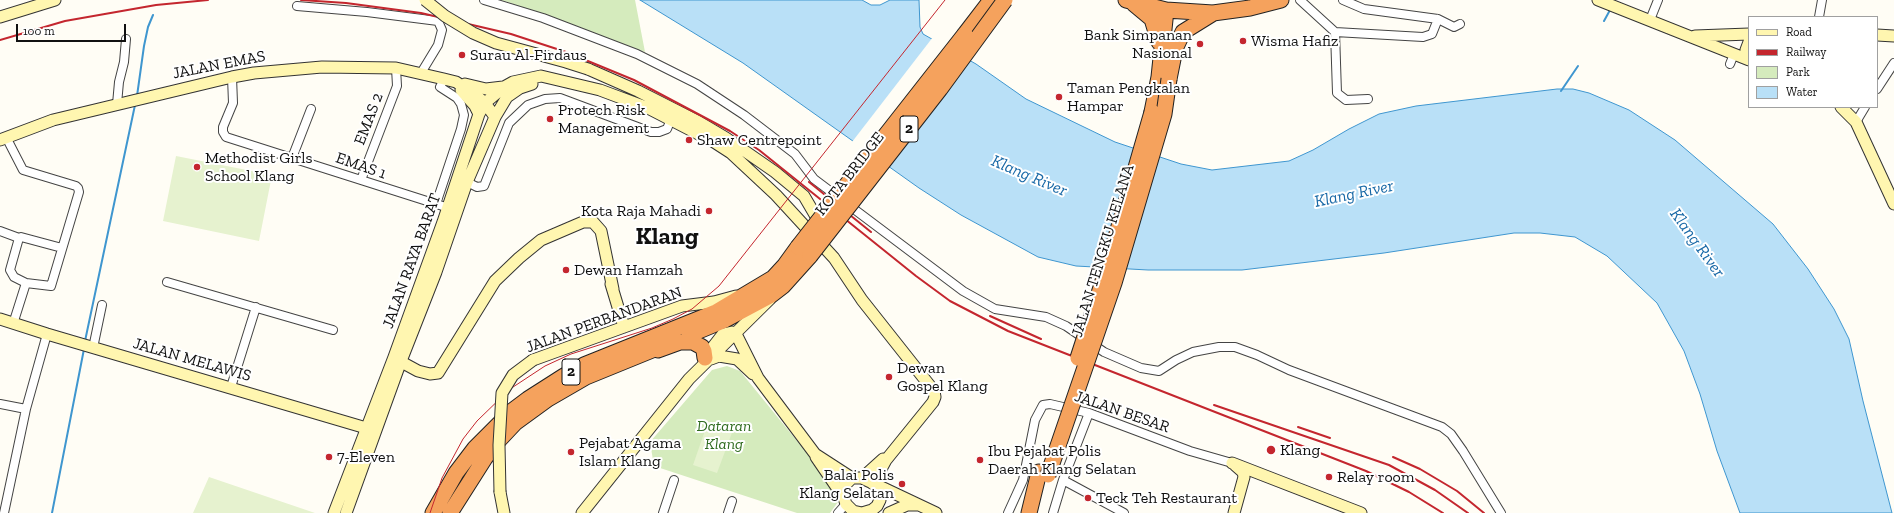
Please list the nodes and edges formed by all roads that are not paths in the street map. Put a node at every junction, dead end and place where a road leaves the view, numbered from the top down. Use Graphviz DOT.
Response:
graph roads {
  1 [pos="55,0"];
  2 [pos="425,0"];
  3 [pos="484,0"];
  4 [pos="991,0"];
  5 [pos="1006,0"];
  6 [pos="1127,0"];
  7 [pos="1281,0"];
  8 [pos="1300,0"];
  9 [pos="1343,0"];
  10 [pos="1598,0"];
  11 [pos="1658,0"];
  12 [pos="1822,0"];
  13 [pos="38,2"];
  14 [pos="1165,5"];
  15 [pos="297,6"];
  16 [pos="1213,13"];
  17 [pos="1819,16"];
  18 [pos="0,17"];
  19 [pos="1438,19"];
  20 [pos="1650,20"];
  21 [pos="1460,24"];
  22 [pos="1335,32"];
  23 [pos="1878,35"];
  24 [pos="1693,36"];
  25 [pos="1894,36"];
  26 [pos="1747,37"];
  27 [pos="126,39"];
  28 [pos="1732,53"];
  29 [pos="1161,57"];
  30 [pos="1748,59"];
  31 [pos="1894,63"];
  32 [pos="1730,64"];
  33 [pos="396,68"];
  34 [pos="421,72"];
  35 [pos="232,77"];
  36 [pos="1164,78"];
  37 [pos="450,81"];
  38 [pos="567,81"];
  39 [pos="504,87"];
  40 [pos="1878,87"];
  41 [pos="1368,99"];
  42 [pos="485,103"];
  43 [pos="117,104"];
  44 [pos="1842,108"];
  45 [pos="1865,108"];
  46 [pos="312,109"];
  47 [pos="478,114"];
  48 [pos="495,117"];
  49 [pos="671,119"];
  50 [pos="1856,122"];
  51 [pos="488,135"];
  52 [pos="2,138"];
  53 [pos="465,156"];
  54 [pos="292,158"];
  55 [pos="361,180"];
  56 [pos="467,182"];
  57 [pos="804,196"];
  58 [pos="436,204"];
  59 [pos="1894,204"];
  60 [pos="453,209"];
  61 [pos="791,211"];
  62 [pos="0,231"];
  63 [pos="19,238"];
  64 [pos="62,248"];
  65 [pos="804,252"];
  66 [pos="834,258"];
  67 [pos="167,282"];
  68 [pos="26,283"];
  69 [pos="783,286"];
  70 [pos="754,290"];
  71 [pos="102,305"];
  72 [pos="256,308"];
  73 [pos="620,315"];
  74 [pos="0,319"];
  75 [pos="640,321"];
  76 [pos="13,324"];
  77 [pos="746,324"];
  78 [pos="624,327"];
  79 [pos="333,330"];
  80 [pos="47,334"];
  81 [pos="736,334"];
  82 [pos="88,346"];
  83 [pos="743,347"];
  84 [pos="397,359"];
  85 [pos="630,359"];
  86 [pos="705,360"];
  87 [pos="758,378"];
  88 [pos="231,387"];
  89 [pos="0,404"];
  90 [pos="26,409"];
  91 [pos="1090,413"];
  92 [pos="371,429"];
  93 [pos="898,444"];
  94 [pos="815,454"];
  95 [pos="1232,463"];
  96 [pos="1266,475"];
  97 [pos="857,478"];
  98 [pos="674,480"];
  99 [pos="1063,480"];
  100 [pos="877,486"];
  101 [pos="1242,489"];
  102 [pos="732,501"];
  103 [pos="919,505"];
  104 [pos="849,506"];
  105 [pos="1031,511"];
  106 [pos="4,513"];
  107 [pos="334,513"];
  108 [pos="346,513"];
  109 [pos="433,513"];
  110 [pos="450,513"];
  111 [pos="504,513"];
  112 [pos="582,513"];
  113 [pos="663,513"];
  114 [pos="728,513"];
  115 [pos="838,513"];
  116 [pos="889,513"];
  117 [pos="936,513"];
  118 [pos="1008,513"];
  119 [pos="1053,513"];
  120 [pos="1124,513"];
  121 [pos="1234,513"];
  122 [pos="1361,513"];
  123 [pos="1501,513"];
  1 -- 13 [label="street"];
  2 -- 57 [label="street, bridge"];
  3 -- 123 [label="street"];
  4 -- 65 [label="highway, KOTA BRIDGE / 2, bridge"];
  5 -- 65 [label="highway, KOTA BRIDGE / 2, bridge"];
  6 -- 14 [label="highway"];
  6 -- 29 [label="highway"];
  7 -- 16 [label="highway"];
  8 -- 22 [label="street"];
  9 -- 19 [label="street"];
  10 -- 20 [label="street"];
  11 -- 20 [label="street"];
  12 -- 17 [label="street"];
  13 -- 18 [label="street"];
  14 -- 16 [label="highway"];
  14 -- 29 [label="highway, JALAN TENGKU KELANA"];
  15 -- 34 [label="street"];
  16 -- 36 [label="highway, JALAN TENGKU KELANA"];
  19 -- 21 [label="street"];
  19 -- 22 [label="street"];
  20 -- 24 [label="street"];
  22 -- 41 [label="street"];
  23 -- 25 [label="street"];
  24 -- 26 [label="street"];
  24 -- 28 [label="street"];
  26 -- 28 [label="street"];
  26 -- 30 [label="street"];
  27 -- 43 [label="street"];
  28 -- 30 [label="street"];
  28 -- 32 [label="street"];
  29 -- 36 [label="highway, JALAN TENGKU KELANA"];
  31 -- 40 [label="street"];
  33 -- 34 [label="street, JALAN EMAS"];
  33 -- 35 [label="street, JALAN EMAS"];
  33 -- 55 [label="street, EMAS 2"];
  34 -- 37 [label="street, JALAN EMAS"];
  35 -- 43 [label="street, JALAN EMAS"];
  35 -- 54 [label="street, EMAS 1"];
  36 -- 105 [label="highway, JALAN TENGKU KELANA, bridge"];
  37 -- 39 [label="street"];
  37 -- 42 [label="street, JALAN EMAS"];
  37 -- 47 [label="street, JALAN EMAS"];
  37 -- 58 [label="street"];
  38 -- 39 [label="street, JALAN RAYA BARAT"];
  38 -- 48 [label="street, JALAN RAYA BARAT"];
  38 -- 49 [label="street, JALAN RAYA BARAT"];
  39 -- 42 [label="street, JALAN RAYA BARAT"];
  42 -- 47 [label="street, JALAN RAYA BARAT"];
  42 -- 48 [label="street, JALAN EMAS"];
  43 -- 52 [label="street, JALAN EMAS"];
  44 -- 50 [label="street"];
  45 -- 50 [label="street"];
  46 -- 54 [label="street"];
  47 -- 53 [label="street, JALAN RAYA BARAT"];
  48 -- 51 [label="street, JALAN RAYA BARAT"];
  49 -- 56 [label="street"];
  49 -- 61 [label="street, JALAN RAYA BARAT"];
  50 -- 59 [label="street"];
  51 -- 53 [label="street"];
  51 -- 56 [label="street, JALAN RAYA BARAT"];
  52 -- 64 [label="street"];
  53 -- 60 [label="street, JALAN RAYA BARAT"];
  54 -- 55 [label="street, EMAS 1"];
  55 -- 58 [label="street, EMAS 1"];
  56 -- 60 [label="street, JALAN RAYA BARAT"];
  57 -- 61 [label="street"];
  57 -- 66 [label="street"];
  58 -- 60 [label="street, EMAS 1"];
  60 -- 84 [label="street, JALAN RAYA BARAT"];
  61 -- 66 [label="street, JALAN RAYA BARAT"];
  62 -- 63 [label="street"];
  63 -- 64 [label="street"];
  63 -- 68 [label="street"];
  64 -- 68 [label="street"];
  65 -- 69 [label="highway, 2"];
  65 -- 70 [label="highway, 2"];
  66 -- 93 [label="street, JALAN RAYA BARAT"];
  67 -- 72 [label="street"];
  68 -- 76 [label="street"];
  69 -- 77 [label="street"];
  69 -- 85 [label="highway, 2"];
  70 -- 75 [label="street, JALAN PERBANDARAN"];
  70 -- 109 [label="highway, 2"];
  71 -- 82 [label="street"];
  72 -- 79 [label="street"];
  72 -- 88 [label="street"];
  73 -- 75 [label="street"];
  73 -- 78 [label="street"];
  73 -- 84 [label="street"];
  74 -- 76 [label="street, JALAN MELAWIS"];
  75 -- 78 [label="street, JALAN PERBANDARAN"];
  76 -- 80 [label="street, JALAN MELAWIS"];
  77 -- 81 [label="street"];
  77 -- 83 [label="street"];
  78 -- 111 [label="street, JALAN PERBANDARAN, bridge"];
  80 -- 82 [label="street, JALAN MELAWIS"];
  80 -- 90 [label="street"];
  81 -- 83 [label="street"];
  81 -- 86 [label="street"];
  82 -- 88 [label="street, JALAN MELAWIS"];
  83 -- 87 [label="street"];
  84 -- 92 [label="street, JALAN RAYA BARAT"];
  85 -- 86 [label="highway"];
  85 -- 110 [label="highway, 2"];
  86 -- 87 [label="street"];
  86 -- 112 [label="street"];
  87 -- 94 [label="street"];
  88 -- 92 [label="street, JALAN MELAWIS"];
  89 -- 90 [label="street"];
  90 -- 106 [label="street"];
  91 -- 95 [label="street, JALAN BESAR"];
  91 -- 99 [label="street"];
  91 -- 118 [label="street, JALAN BESAR"];
  92 -- 107 [label="street, JALAN RAYA BARAT"];
  92 -- 108 [label="street, JALAN RAYA BARAT"];
  93 -- 97 [label="street"];
  93 -- 100 [label="street"];
  94 -- 97 [label="street"];
  94 -- 104 [label="street"];
  95 -- 96 [label="street"];
  95 -- 101 [label="street"];
  96 -- 101 [label="street"];
  96 -- 122 [label="street"];
  97 -- 100 [label="street"];
  97 -- 104 [label="street"];
  98 -- 113 [label="street"];
  99 -- 119 [label="street"];
  99 -- 120 [label="street"];
  100 -- 103 [label="street"];
  100 -- 104 [label="street"];
  101 -- 121 [label="street"];
  102 -- 114 [label="street"];
  103 -- 116 [label="street"];
  103 -- 117 [label="street"];
  104 -- 115 [label="street"];
}
